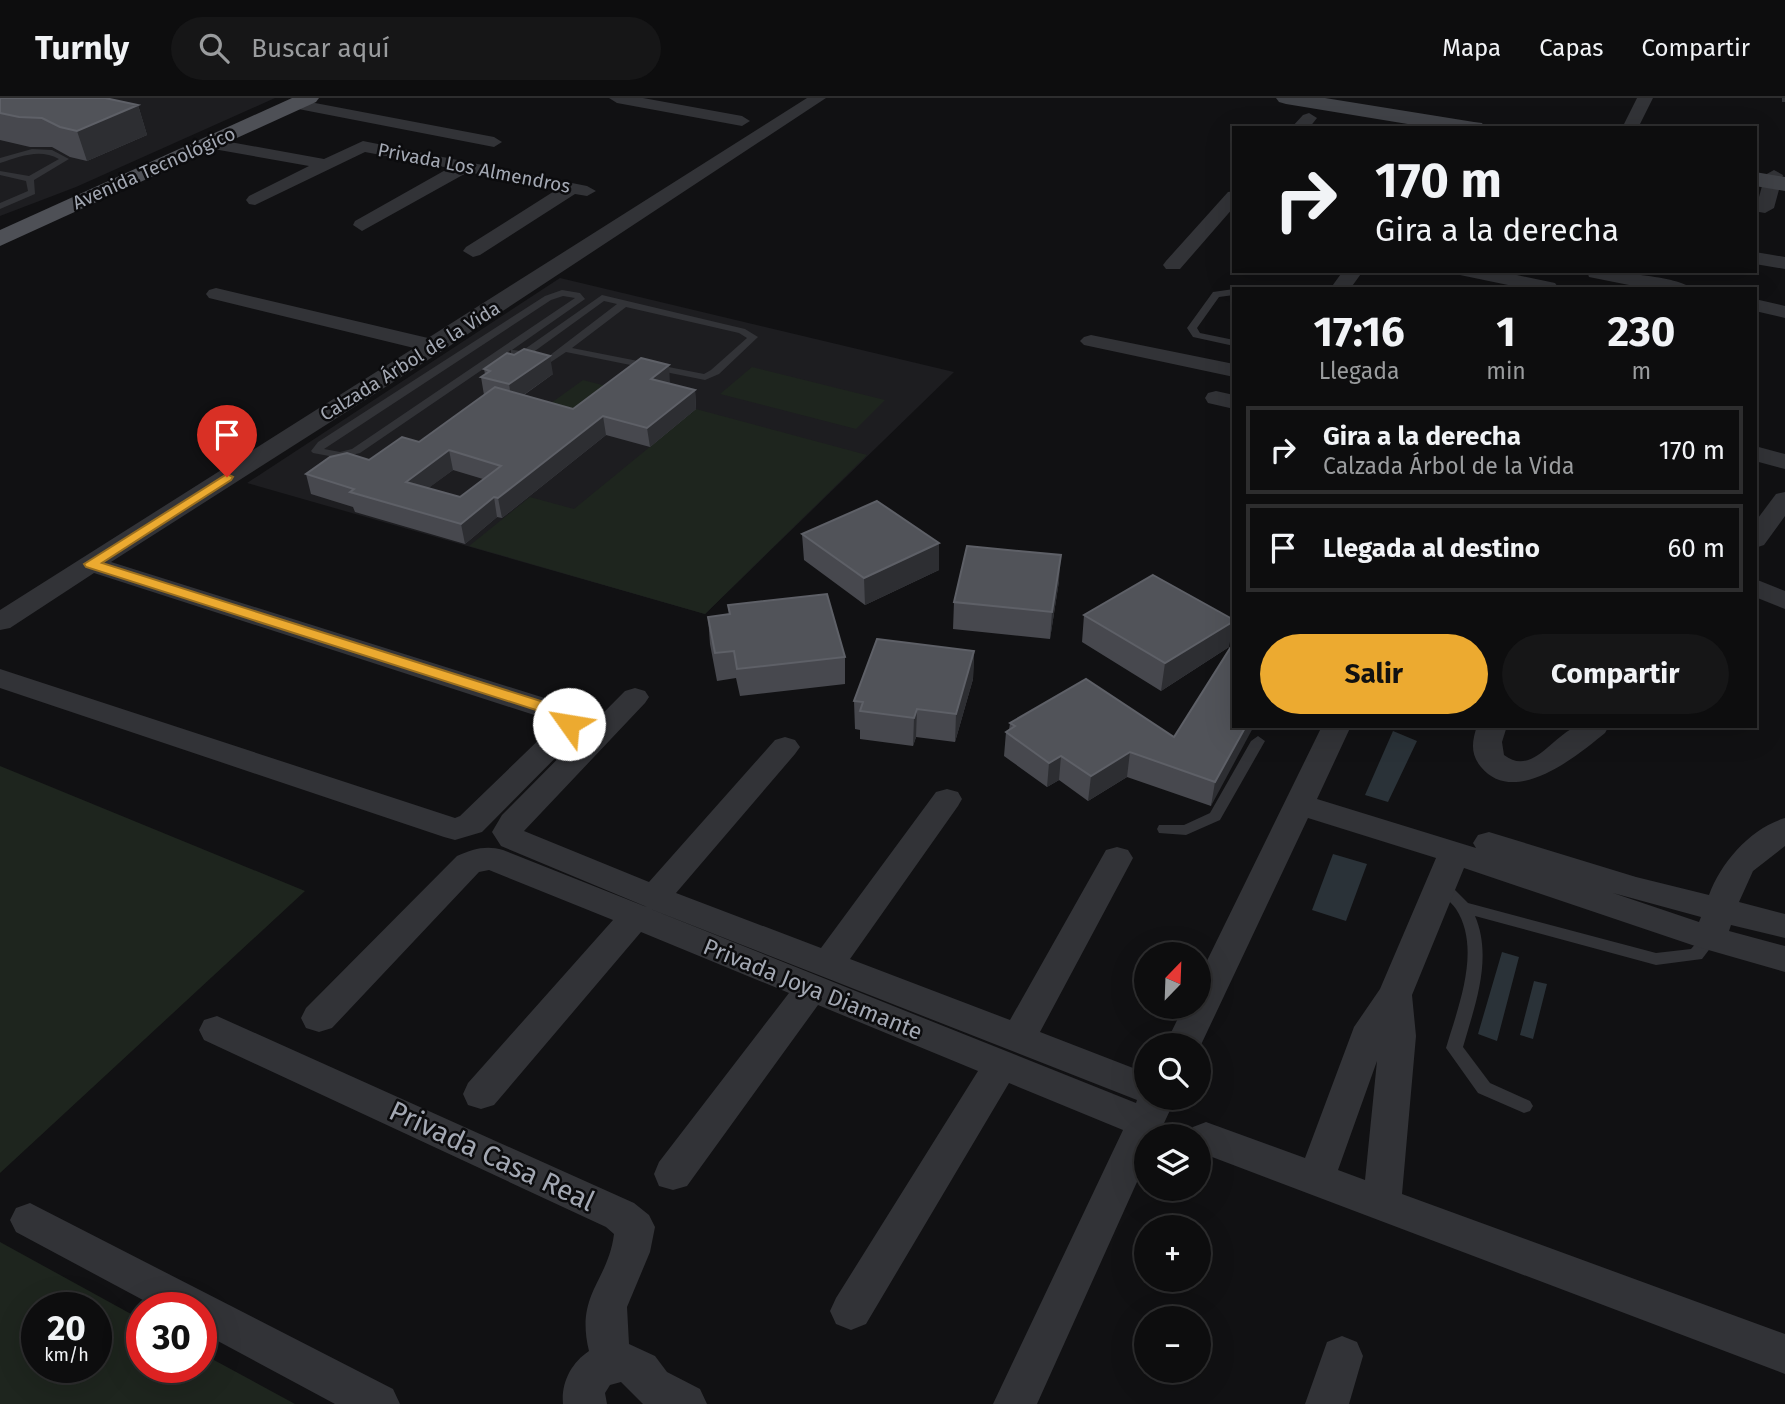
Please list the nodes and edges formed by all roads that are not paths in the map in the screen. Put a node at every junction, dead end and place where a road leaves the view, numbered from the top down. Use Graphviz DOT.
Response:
graph roads {
  1 [pos="617,98"];
  2 [pos="818,98"];
  3 [pos="1645,98"];
  4 [pos="1278,99"];
  5 [pos="297,100"];
  6 [pos="742,121"];
  7 [pos="1429,126"];
  8 [pos="1460,126"];
  9 [pos="1631,126"];
  10 [pos="224,141"];
  11 [pos="494,142"];
  12 [pos="0,161"];
  13 [pos="332,161"];
  14 [pos="466,166"];
  15 [pos="0,173"];
  16 [pos="1771,178"];
  17 [pos="30,179"];
  18 [pos="255,200"];
  19 [pos="1232,200"];
  20 [pos="0,206"];
  21 [pos="1760,208"];
  22 [pos="1785,212"];
  23 [pos="1225,217"];
  24 [pos="362,225"];
  25 [pos="0,228"];
  26 [pos="0,239"];
  27 [pos="473,251"];
  28 [pos="1757,258"];
  29 [pos="1785,263"];
  30 [pos="1172,265"];
  31 [pos="1484,273"];
  32 [pos="1522,273"];
  33 [pos="1596,273"];
  34 [pos="1551,281"];
  35 [pos="1673,287"];
  36 [pos="1232,292"];
  37 [pos="216,294"];
  38 [pos="625,302"];
  39 [pos="1757,306"];
  40 [pos="1785,312"];
  41 [pos="1091,341"];
  42 [pos="1232,343"];
  43 [pos="434,346"];
  44 [pos="564,349"];
  45 [pos="506,350"];
  46 [pos="524,354"];
  47 [pos="407,363"];
  48 [pos="437,369"];
  49 [pos="1232,371"];
  50 [pos="465,377"];
  51 [pos="1757,454"];
  52 [pos="1785,462"];
  53 [pos="1785,499"];
  54 [pos="1757,537"];
  55 [pos="91,564"];
  56 [pos="1757,588"];
  57 [pos="1785,601"];
  58 [pos="0,622"];
  59 [pos="0,678"];
  60 [pos="635,696"];
  61 [pos="1336,728"];
  62 [pos="1492,728"];
  63 [pos="1592,728"];
  64 [pos="1258,741"];
  65 [pos="785,747"];
  66 [pos="1304,796"];
  67 [pos="947,799"];
  68 [pos="1164,829"];
  69 [pos="1785,829"];
  70 [pos="1454,853"];
  71 [pos="1498,857"];
  72 [pos="1117,858"];
  73 [pos="1452,896"];
  74 [pos="645,907"];
  75 [pos="1714,925"];
  76 [pos="1785,926"];
  77 [pos="1785,959"];
  78 [pos="819,977"];
  79 [pos="1395,995"];
  80 [pos="318,1018"];
  81 [pos="217,1030"];
  82 [pos="1189,1033"];
  83 [pos="1010,1051"];
  84 [pos="481,1094"];
  85 [pos="1134,1097"];
  86 [pos="1524,1106"];
  87 [pos="1147,1110"];
  88 [pos="1211,1140"];
  89 [pos="673,1174"];
  90 [pos="1315,1178"];
  91 [pos="1382,1204"];
  92 [pos="30,1220"];
  93 [pos="167,1292"];
  94 [pos="851,1311"];
  95 [pos="217,1318"];
  96 [pos="1785,1354"];
  97 [pos="1342,1356"];
  98 [pos="613,1362"];
  99 [pos="581,1403"];
  100 [pos="378,1404"];
  101 [pos="685,1404"];
  102 [pos="1015,1404"];
  103 [pos="1327,1404"];
  1 -- 6 [label="street"];
  2 -- 43 [label="street, Calzada Árbol de la Vida"];
  3 -- 9 [label="street"];
  4 -- 7 [label="street"];
  4 -- 8 [label="street"];
  5 -- 10 [label="main road, Avenida Tecnológico"];
  5 -- 11 [label="street"];
  5 -- 25 [label="main road, Avenida Tecnológico"];
  10 -- 13 [label="street"];
  10 -- 26 [label="main road, Avenida Tecnológico"];
  12 -- 17 [label="lane"];
  13 -- 14 [label="street, Privada Los Almendros"];
  13 -- 18 [label="street"];
  14 -- 24 [label="street"];
  14 -- 27 [label="street, Privada Los Almendros"];
  15 -- 17 [label="lane"];
  16 -- 21 [label="street"];
  17 -- 20 [label="lane"];
  19 -- 23 [label="street"];
  21 -- 22 [label="street"];
  23 -- 30 [label="street"];
  28 -- 29 [label="street"];
  31 -- 34 [label="street"];
  32 -- 34 [label="street"];
  33 -- 35 [label="street"];
  36 -- 42 [label="lane"];
  37 -- 43 [label="street"];
  38 -- 44 [label="lane"];
  38 -- 44 [label="lane"];
  38 -- 46 [label="lane"];
  39 -- 40 [label="street"];
  41 -- 49 [label="street"];
  43 -- 47 [label="street, Calzada Árbol de la Vida"];
  44 -- 46 [label="lane"];
  45 -- 46 [label="lane"];
  45 -- 48 [label="lane"];
  45 -- 50 [label="lane"];
  47 -- 48 [label="lane"];
  47 -- 55 [label="street, Calzada Árbol de la Vida"];
  48 -- 50 [label="lane"];
  48 -- 50 [label="lane"];
  51 -- 52 [label="street"];
  53 -- 54 [label="street"];
  55 -- 58 [label="street, Calzada Árbol de la Vida"];
  55 -- 59 [label="street"];
  56 -- 57 [label="street"];
  60 -- 74 [label="street, Privada Joya Diamante"];
  61 -- 66 [label="street"];
  62 -- 63 [label="street"];
  64 -- 68 [label="lane"];
  65 -- 74 [label="street"];
  66 -- 70 [label="street"];
  66 -- 71 [label="street"];
  66 -- 82 [label="street"];
  67 -- 78 [label="street"];
  69 -- 75 [label="street"];
  70 -- 71 [label="street"];
  70 -- 73 [label="street"];
  71 -- 75 [label="street"];
  72 -- 83 [label="street"];
  73 -- 75 [label="lane"];
  73 -- 79 [label="street"];
  73 -- 86 [label="lane"];
  74 -- 78 [label="street, Privada Joya Diamante"];
  74 -- 80 [label="street, Privada Joya Diamante"];
  74 -- 84 [label="street"];
  75 -- 76 [label="street"];
  75 -- 77 [label="street"];
  78 -- 83 [label="street, Privada Joya Diamante"];
  78 -- 89 [label="street"];
  79 -- 90 [label="street"];
  79 -- 91 [label="street"];
  81 -- 98 [label="street, Privada Casa Real"];
  83 -- 85 [label="street, Privada Joya Diamante"];
  83 -- 94 [label="street"];
  87 -- 102 [label="street"];
  88 -- 90 [label="street"];
  90 -- 91 [label="street"];
  91 -- 96 [label="street"];
  92 -- 93 [label="street"];
  95 -- 100 [label="street"];
  97 -- 103 [label="street"];
  98 -- 99 [label="street"];
  98 -- 101 [label="street"];
}
